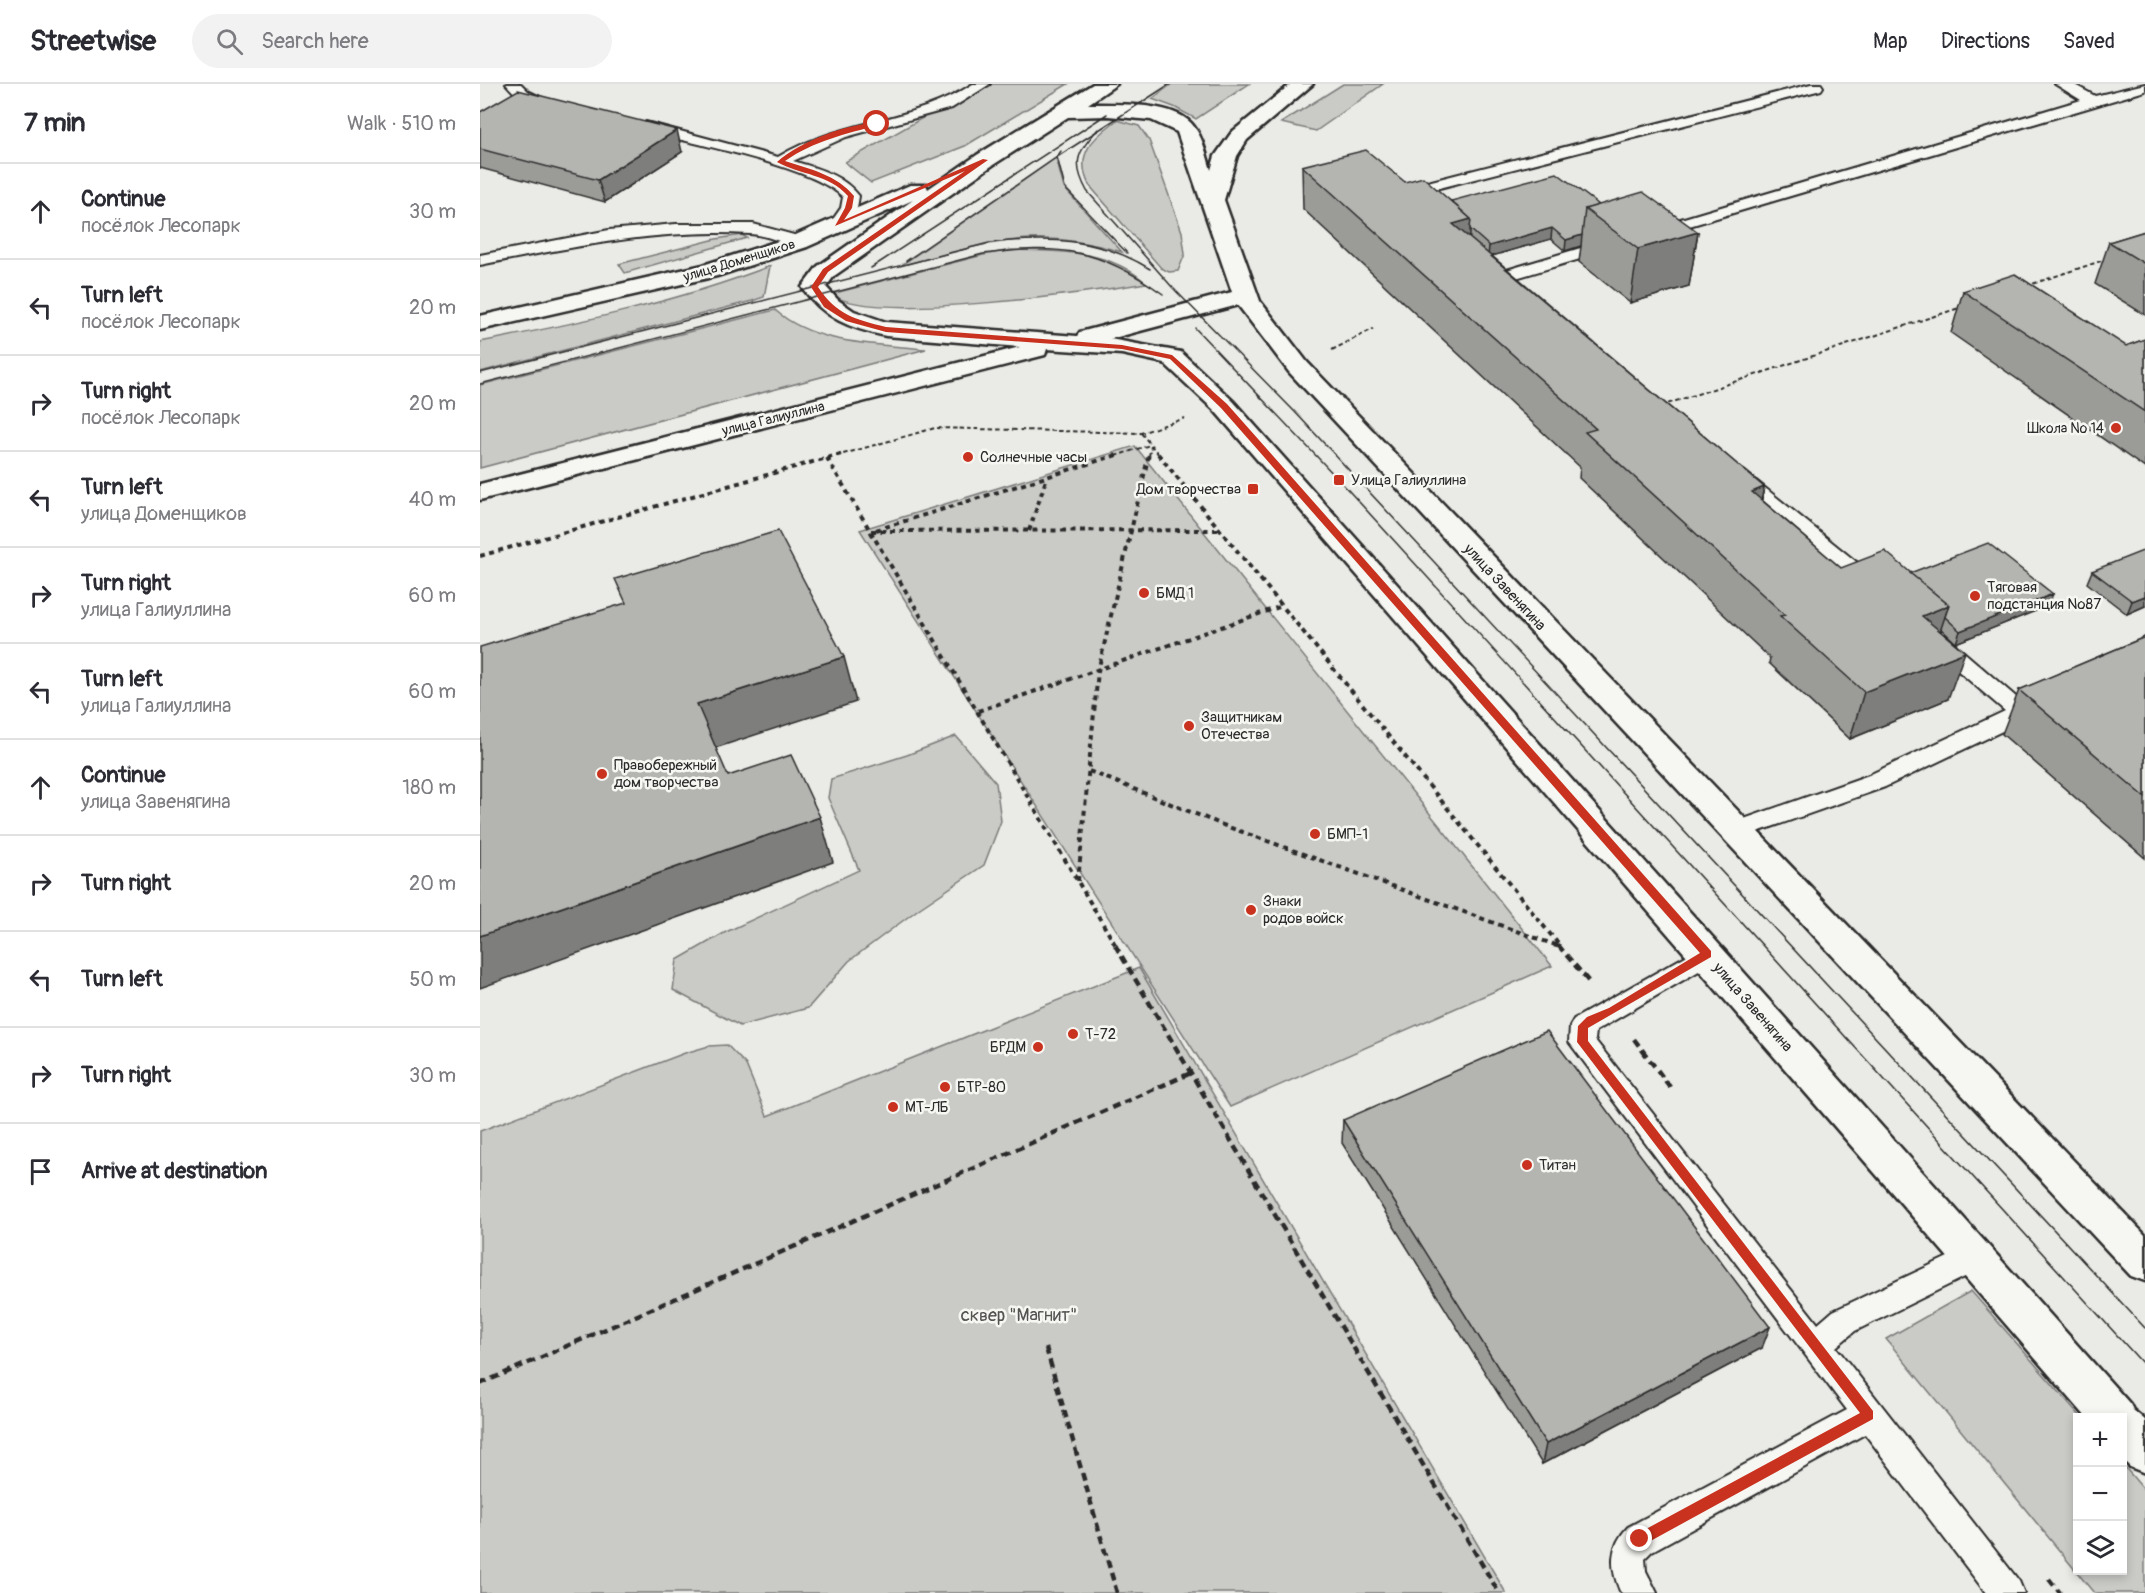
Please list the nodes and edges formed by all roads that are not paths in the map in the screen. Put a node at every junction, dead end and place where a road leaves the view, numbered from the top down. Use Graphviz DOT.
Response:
graph roads {
  1 [pos="513,84"];
  2 [pos="983,84"];
  3 [pos="1107,84"];
  4 [pos="1303,84"];
  5 [pos="2062,84"];
  6 [pos="2145,86"];
  7 [pos="1816,87"];
  8 [pos="2094,101"];
  9 [pos="568,108"];
  10 [pos="1063,111"];
  11 [pos="634,124"];
  12 [pos="985,160"];
  13 [pos="780,162"];
  14 [pos="1214,199"];
  15 [pos="1418,207"];
  16 [pos="837,225"];
  17 [pos="799,242"];
  18 [pos="480,260"];
  19 [pos="1517,293"];
  20 [pos="1244,296"];
  21 [pos="480,323"];
  22 [pos="1066,343"];
  23 [pos="1719,460"];
  24 [pos="480,492"];
  25 [pos="1882,595"];
  26 [pos="1925,631"];
  27 [pos="2051,700"];
  28 [pos="2021,713"];
  29 [pos="1735,831"];
  30 [pos="1707,954"];
  31 [pos="1975,1258"];
  32 [pos="2145,1263"];
  33 [pos="1816,1346"];
  34 [pos="2111,1413"];
  35 [pos="1869,1415"];
  36 [pos="2127,1432"];
  37 [pos="2145,1452"];
  38 [pos="1640,1593"];
  39 [pos="2007,1593"];
  1 -- 9 [label="lane"];
  2 -- 13 [label="lane"];
  3 -- 10 [label="main road, улица Галиуллина"];
  4 -- 14 [label="main road"];
  5 -- 8 [label="lane"];
  6 -- 8 [label="lane"];
  7 -- 15 [label="lane"];
  8 -- 19 [label="lane"];
  10 -- 12 [label="main road, улица Галиуллина"];
  10 -- 14 [label="main road"];
  11 -- 13 [label="lane"];
  12 -- 16 [label="main road, улица Доменщиков"];
  12 -- 22 [label="main road, улица Галиуллина"];
  13 -- 16 [label="lane"];
  14 -- 20 [label="main road"];
  16 -- 17 [label="main road, улица Доменщиков"];
  17 -- 18 [label="lane"];
  17 -- 21 [label="main road, улица Доменщиков"];
  20 -- 22 [label="main road, улица Галиуллина"];
  20 -- 29 [label="main road, улица Завенягина"];
  22 -- 24 [label="main road, улица Галиуллина"];
  22 -- 30 [label="main road, улица Завенягина"];
  23 -- 25 [label="lane"];
  26 -- 28 [label="lane"];
  27 -- 28 [label="lane"];
  28 -- 29 [label="lane"];
  29 -- 32 [label="main road, улица Завенягина"];
  30 -- 31 [label="main road, улица Завенягина"];
  30 -- 33 [label="lane"];
  31 -- 33 [label="lane"];
  31 -- 34 [label="main road, улица Завенягина"];
  33 -- 35 [label="lane"];
  35 -- 38 [label="lane"];
  35 -- 39 [label="lane"];
  36 -- 37 [label="main road"];
}
